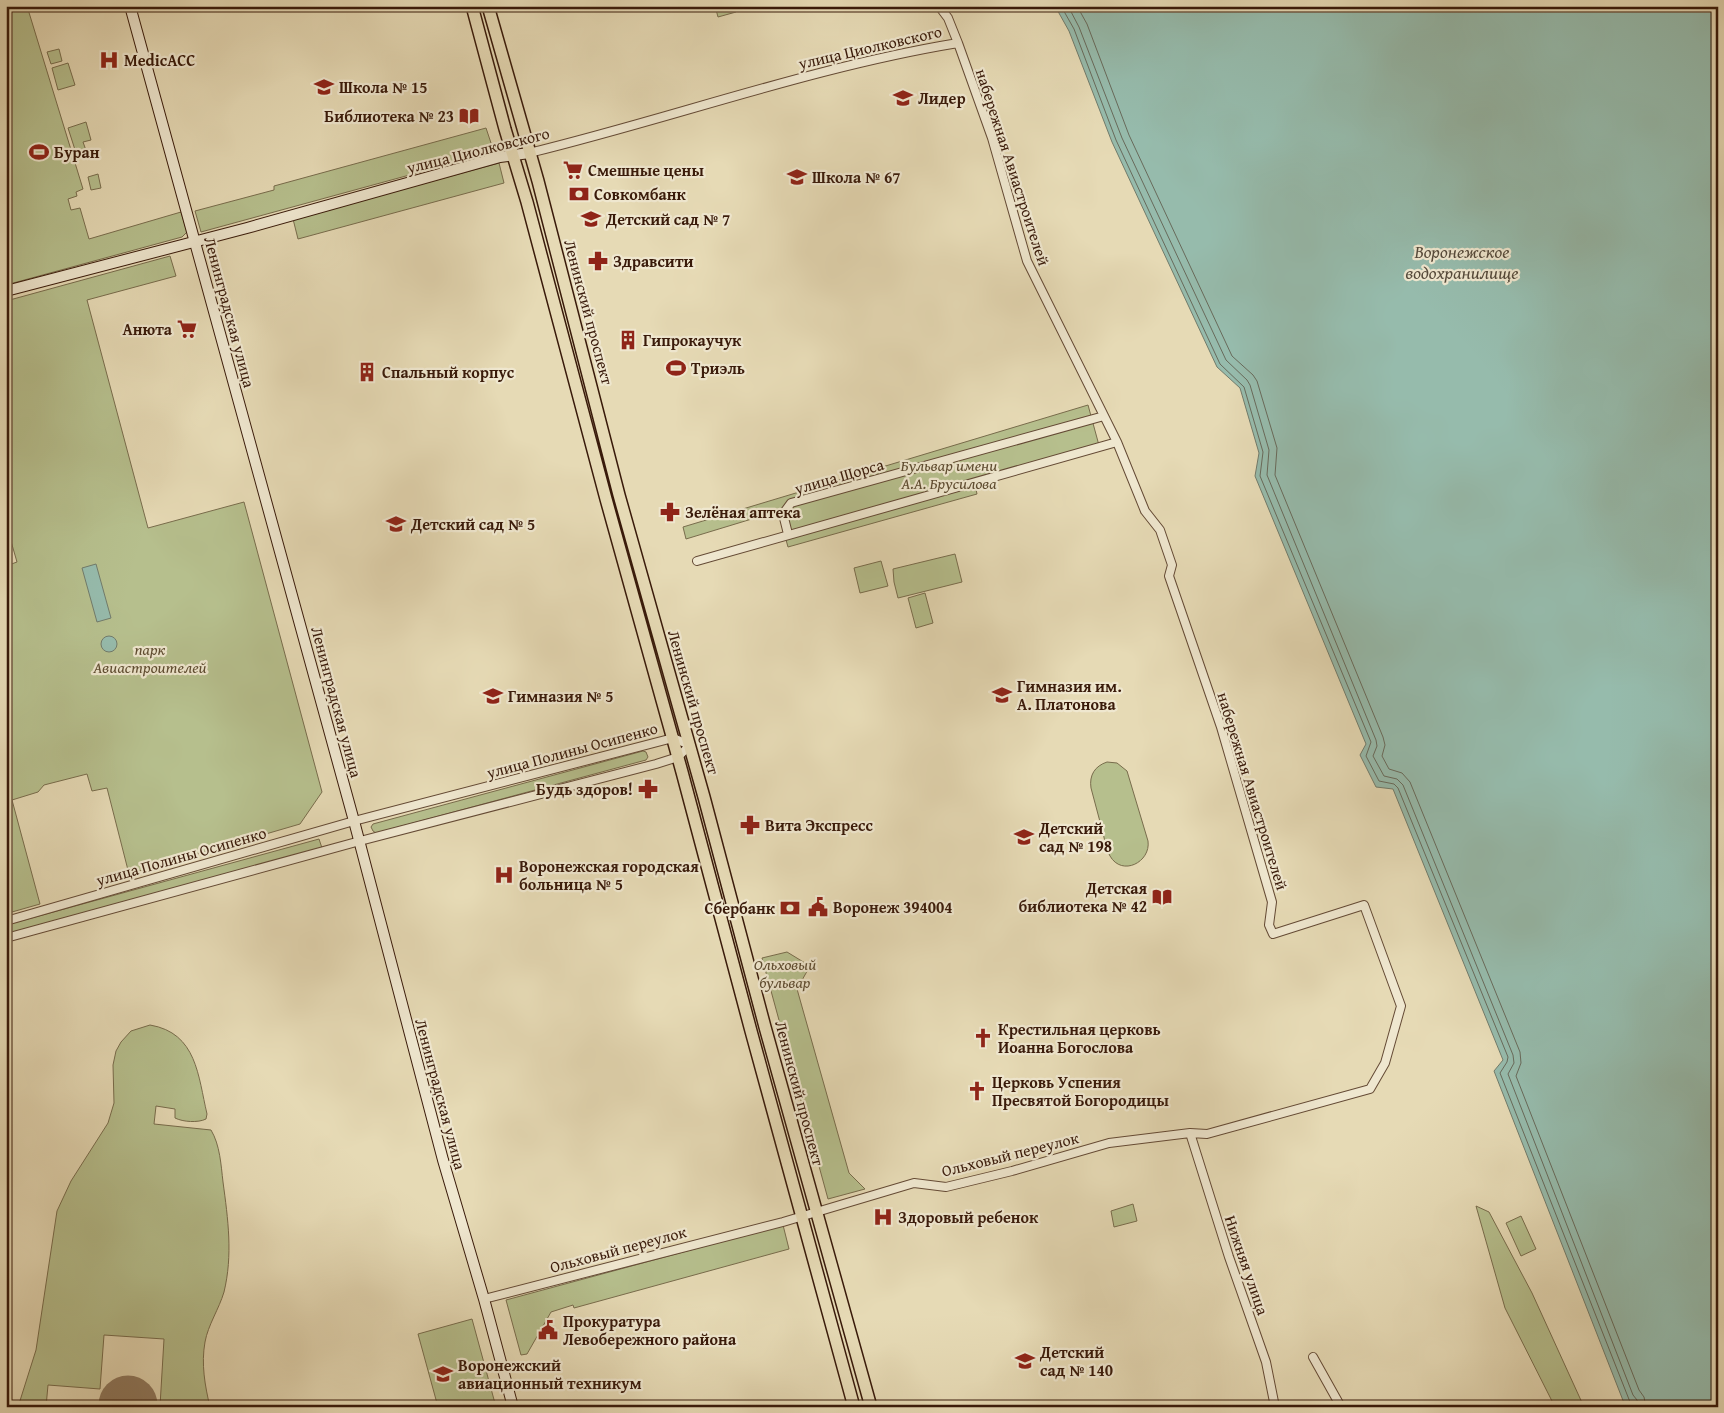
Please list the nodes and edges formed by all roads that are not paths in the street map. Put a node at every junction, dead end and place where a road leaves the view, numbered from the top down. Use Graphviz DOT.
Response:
graph roads {
  1 [pos="130,6"];
  2 [pos="472,6"];
  3 [pos="488,6"];
  4 [pos="939,6"];
  5 [pos="958,43"];
  6 [pos="529,153"];
  7 [pos="513,155"];
  8 [pos="195,241"];
  9 [pos="6,291"];
  10 [pos="1104,416"];
  11 [pos="1117,442"];
  12 [pos="788,534"];
  13 [pos="697,561"];
  14 [pos="673,738"];
  15 [pos="690,745"];
  16 [pos="678,757"];
  17 [pos="354,821"];
  18 [pos="360,841"];
  19 [pos="6,921"];
  20 [pos="6,938"];
  21 [pos="1370,1089"];
  22 [pos="1190,1133"];
  23 [pos="816,1211"];
  24 [pos="803,1216"];
  25 [pos="484,1299"];
  26 [pos="1313,1356"];
  27 [pos="513,1407"];
  28 [pos="854,1407"];
  29 [pos="871,1407"];
  30 [pos="1275,1407"];
  31 [pos="1341,1407"];
  1 -- 8 [label="main road, Ленинградская улица"];
  2 -- 7 [label="main road, Ленинский проспект"];
  3 -- 6 [label="main road, Ленинский проспект"];
  4 -- 5 [label="street, набережная Авиастроителей"];
  5 -- 6 [label="street, улица Циолковского"];
  5 -- 10 [label="street, набережная Авиастроителей"];
  6 -- 7 [label="main road, улица Циолковского"];
  6 -- 15 [label="main road, Ленинский проспект"];
  7 -- 8 [label="main road, улица Циолковского"];
  7 -- 14 [label="main road, Ленинский проспект"];
  8 -- 9 [label="main road, улица Циолковского"];
  8 -- 17 [label="main road, Ленинградская улица"];
  10 -- 11 [label="street, набережная Авиастроителей"];
  10 -- 12 [label="street, улица Щорса"];
  11 -- 12 [label="street"];
  11 -- 21 [label="street, набережная Авиастроителей"];
  12 -- 13 [label="street"];
  14 -- 15 [label="street, улица Полины Осипенко"];
  14 -- 16 [label="main road, Ленинский проспект"];
  14 -- 17 [label="street, улица Полины Осипенко"];
  15 -- 16 [label="street"];
  15 -- 23 [label="main road, Ленинский проспект"];
  16 -- 18 [label="street, улица Полины Осипенко"];
  16 -- 24 [label="main road, Ленинский проспект"];
  17 -- 18 [label="main road, Ленинградская улица"];
  17 -- 19 [label="street, улица Полины Осипенко"];
  18 -- 20 [label="street, улица Полины Осипенко"];
  18 -- 25 [label="main road, Ленинградская улица"];
  21 -- 22 [label="street, Ольховый переулок"];
  22 -- 23 [label="street, Ольховый переулок"];
  22 -- 30 [label="street, Нижняя улица"];
  23 -- 24 [label="street, Ольховый переулок"];
  23 -- 29 [label="main road, Ленинский проспект"];
  24 -- 25 [label="street, Ольховый переулок"];
  24 -- 28 [label="main road, Ленинский проспект"];
  25 -- 27 [label="main road, Ленинградская улица"];
  26 -- 31 [label="street"];
}
